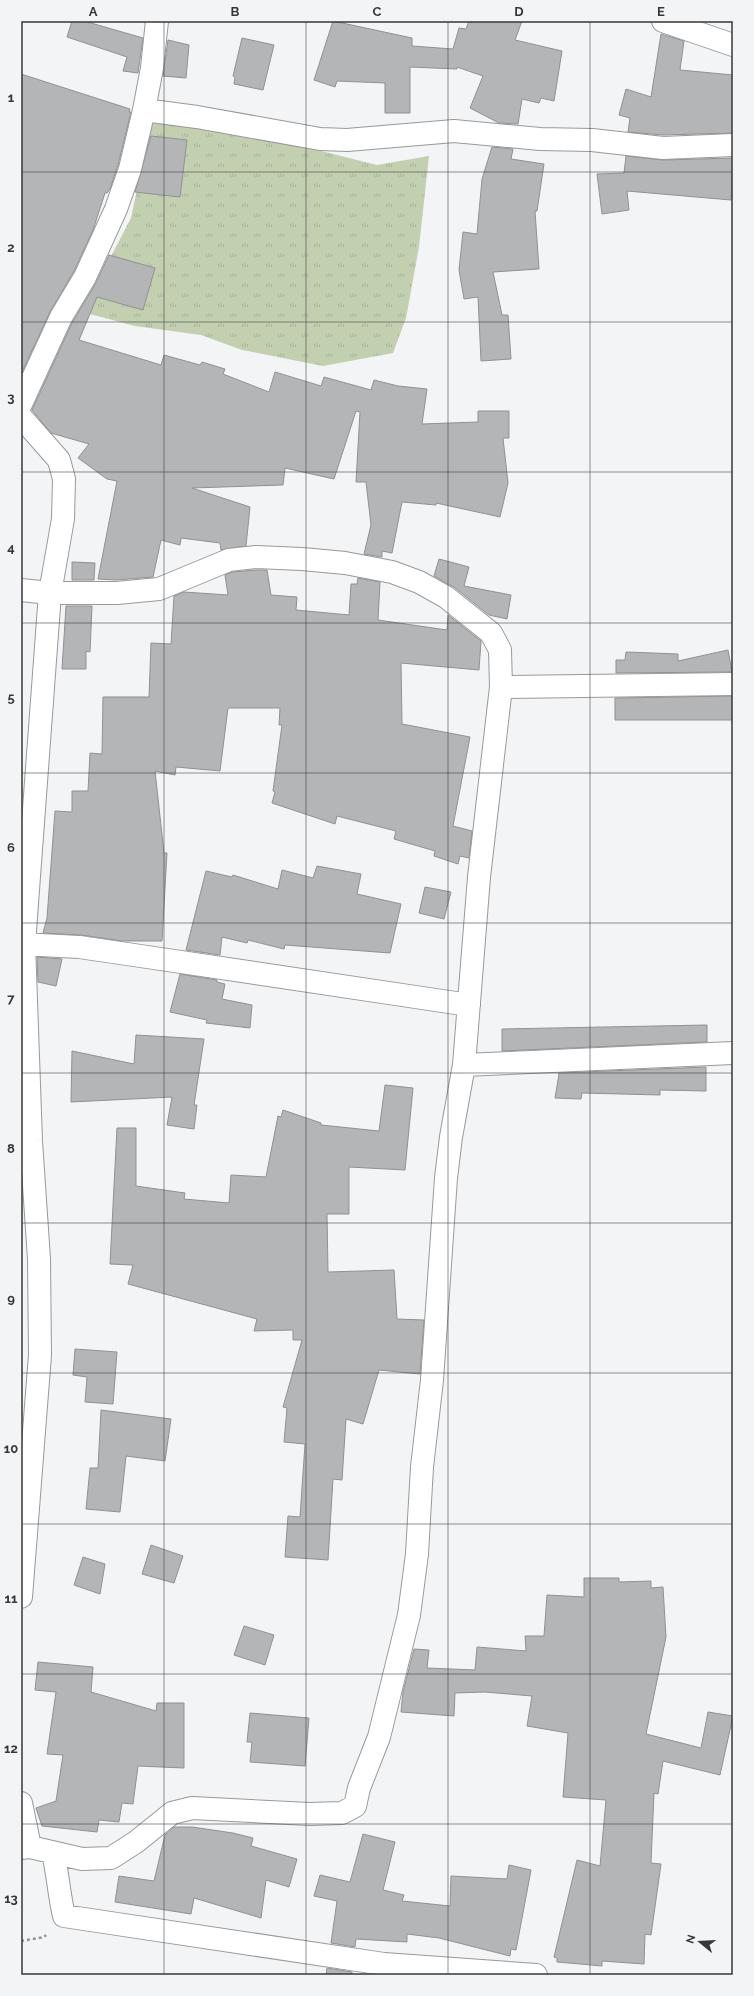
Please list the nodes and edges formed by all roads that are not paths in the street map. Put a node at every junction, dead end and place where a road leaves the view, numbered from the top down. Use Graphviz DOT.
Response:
graph roads {
  1 [pos="157,21"];
  2 [pos="663,21"];
  3 [pos="733,45"];
  4 [pos="144,110"];
  5 [pos="733,145"];
  6 [pos="21,404"];
  7 [pos="21,417"];
  8 [pos="21,590"];
  9 [pos="50,593"];
  10 [pos="733,684"];
  11 [pos="501,687"];
  12 [pos="22,944"];
  13 [pos="469,1005"];
  14 [pos="733,1053"];
  15 [pos="464,1065"];
  16 [pos="21,1597"];
  17 [pos="21,1803"];
  18 [pos="25,1848"];
  19 [pos="53,1853"];
  20 [pos="536,1975"];
  1 -- 4 [label="street"];
  2 -- 3 [label="street"];
  4 -- 5 [label="street"];
  4 -- 6 [label="street"];
  7 -- 9 [label="street"];
  8 -- 9 [label="street"];
  9 -- 11 [label="street"];
  9 -- 12 [label="street"];
  10 -- 11 [label="street"];
  11 -- 13 [label="street"];
  12 -- 13 [label="street"];
  12 -- 16 [label="street"];
  13 -- 15 [label="street"];
  14 -- 15 [label="street"];
  15 -- 19 [label="street"];
  17 -- 18 [label="street"];
  18 -- 19 [label="street"];
  19 -- 20 [label="street"];
}
